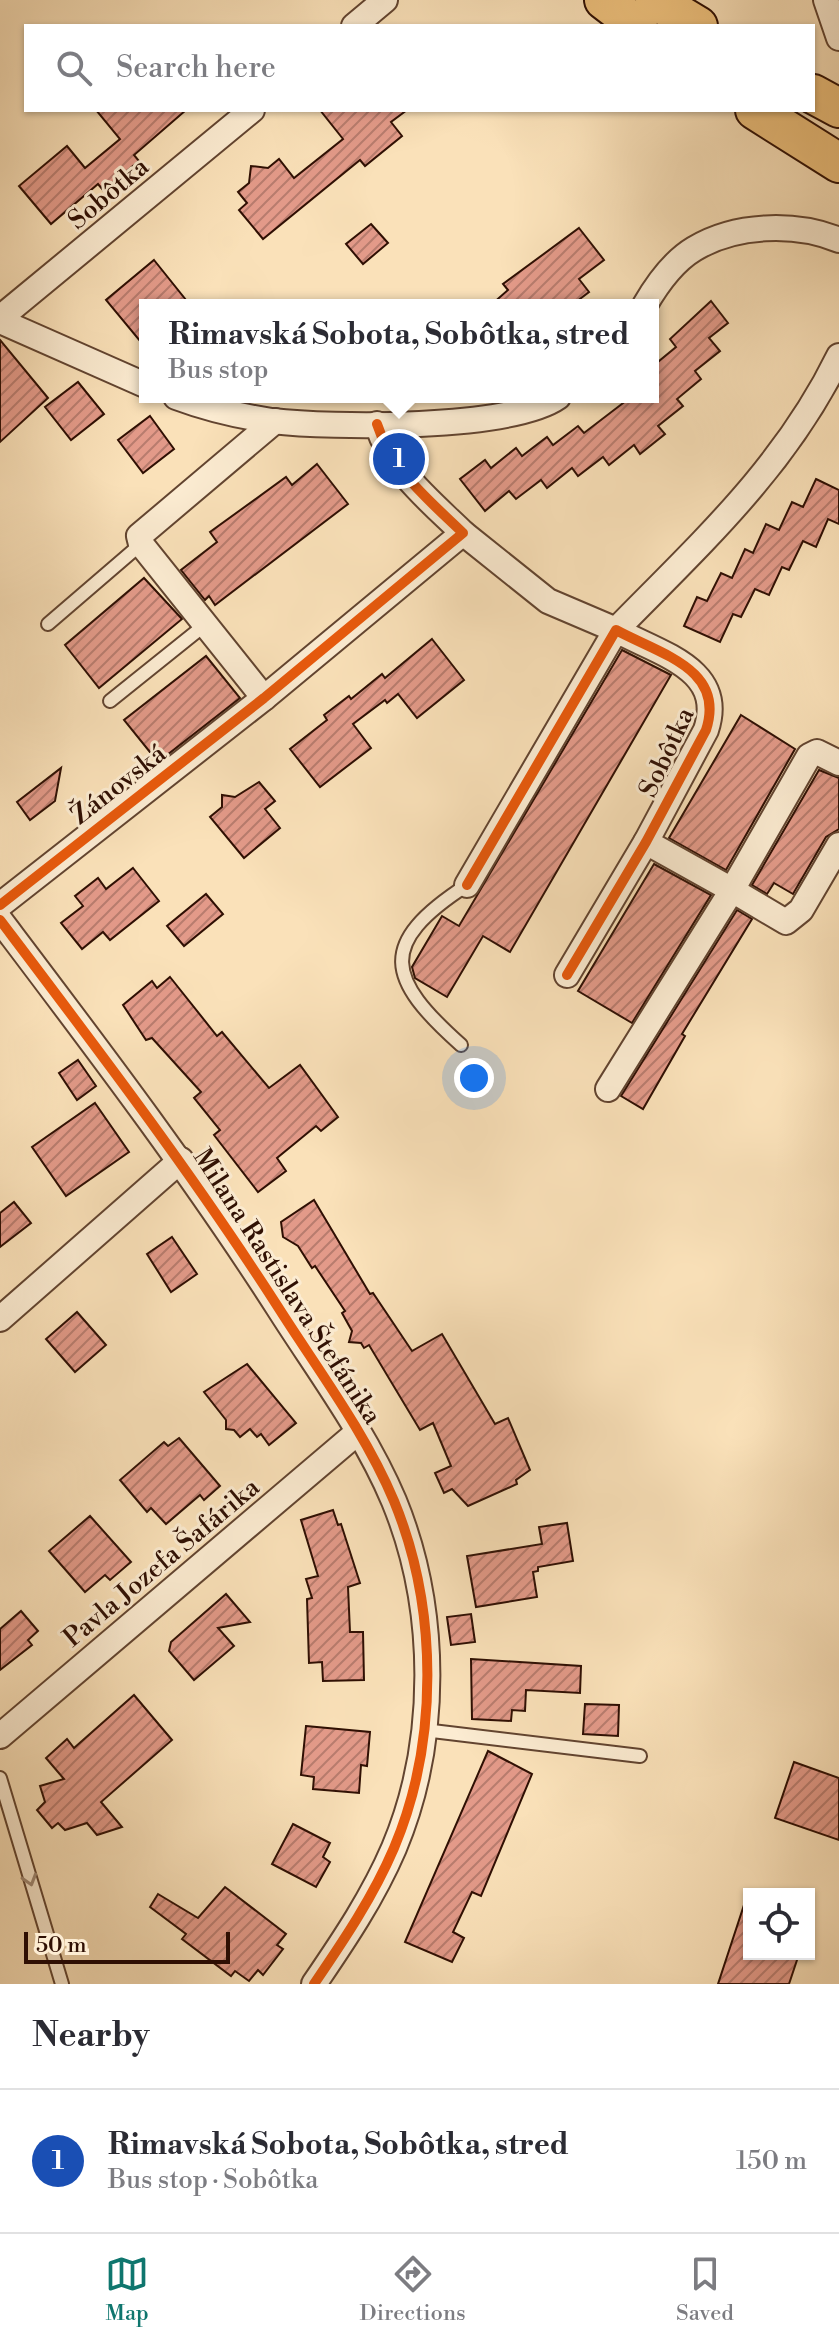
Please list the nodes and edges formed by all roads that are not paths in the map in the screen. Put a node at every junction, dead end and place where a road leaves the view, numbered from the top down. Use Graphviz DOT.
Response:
graph roads {
  1 [pos="385,0"];
  2 [pos="604,0"];
  3 [pos="655,0"];
  4 [pos="826,0"];
  5 [pos="356,24"];
  6 [pos="635,24"];
  7 [pos="695,24"];
  8 [pos="839,38"];
  9 [pos="815,95"];
  10 [pos="839,108"];
  11 [pos="250,112"];
  12 [pos="758,112"];
  13 [pos="839,163"];
  14 [pos="839,240"];
  15 [pos="648,299"];
  16 [pos="0,320"];
  17 [pos="839,356"];
  18 [pos="139,382"];
  19 [pos="192,403"];
  20 [pos="540,403"];
  21 [pos="275,421"];
  22 [pos="377,424"];
  23 [pos="463,533"];
  24 [pos="141,544"];
  25 [pos="48,624"];
  26 [pos="206,624"];
  27 [pos="616,630"];
  28 [pos="264,698"];
  29 [pos="110,701"];
  30 [pos="839,763"];
  31 [pos="646,842"];
  32 [pos="839,845"];
  33 [pos="467,885"];
  34 [pos="732,890"];
  35 [pos="0,905"];
  36 [pos="0,920"];
  37 [pos="567,975"];
  38 [pos="461,1045"];
  39 [pos="608,1089"];
  40 [pos="181,1160"];
  41 [pos="0,1319"];
  42 [pos="358,1432"];
  43 [pos="424,1730"];
  44 [pos="0,1736"];
  45 [pos="640,1756"];
  46 [pos="0,1778"];
  47 [pos="62,1984"];
  48 [pos="314,1984"];
  1 -- 5 [label="street"];
  2 -- 6 [label="main road"];
  3 -- 7 [label="main road"];
  4 -- 8 [label="street"];
  9 -- 10 [label="main road"];
  11 -- 16 [label="street, Sobôtka"];
  12 -- 13 [label="main road"];
  14 -- 15 [label="street"];
  16 -- 18 [label="street, Sobôtka"];
  17 -- 27 [label="street"];
  19 -- 21 [label="street"];
  20 -- 22 [label="street"];
  21 -- 22 [label="street"];
  21 -- 24 [label="street"];
  22 -- 23 [label="street, Sobôtka"];
  23 -- 27 [label="street, Sobôtka"];
  23 -- 28 [label="street"];
  24 -- 25 [label="lane"];
  24 -- 26 [label="street"];
  26 -- 28 [label="street"];
  26 -- 29 [label="lane"];
  27 -- 31 [label="street, Sobôtka"];
  27 -- 33 [label="street"];
  28 -- 35 [label="street, Žánovská"];
  30 -- 34 [label="street"];
  31 -- 34 [label="street"];
  31 -- 37 [label="street, Sobôtka"];
  32 -- 34 [label="street"];
  33 -- 38 [label="lane"];
  34 -- 39 [label="street"];
  36 -- 40 [label="street, Milana Rastislava Štefánika"];
  40 -- 41 [label="street"];
  40 -- 42 [label="street, Milana Rastislava Štefánika"];
  42 -- 43 [label="street, Milana Rastislava Štefánika"];
  42 -- 44 [label="street, Pavla Jozefa Šafárika"];
  43 -- 45 [label="lane"];
  43 -- 48 [label="street, Milana Rastislava Štefánika"];
  46 -- 47 [label="lane, one-way"];
}
